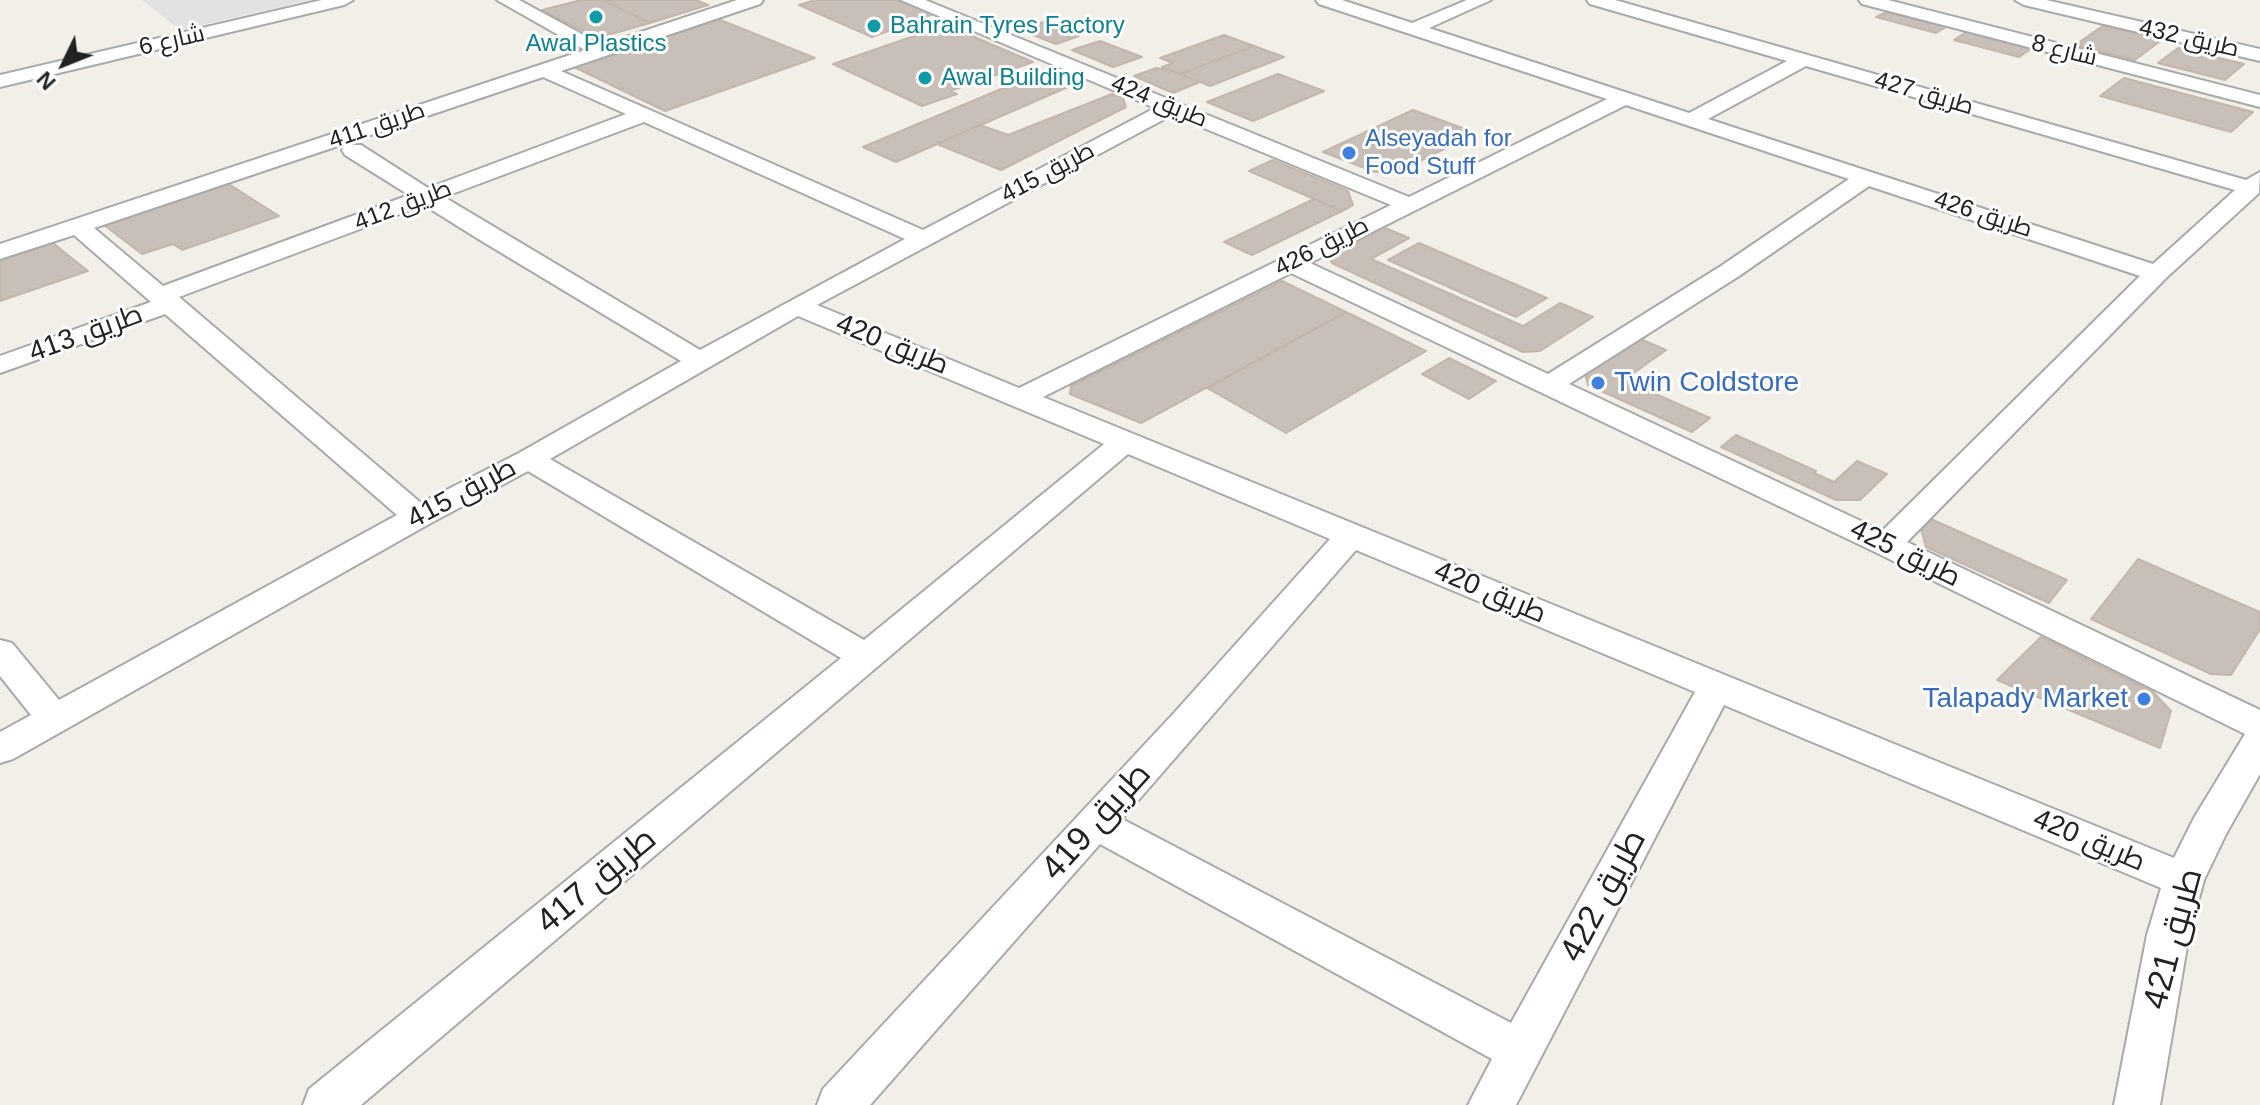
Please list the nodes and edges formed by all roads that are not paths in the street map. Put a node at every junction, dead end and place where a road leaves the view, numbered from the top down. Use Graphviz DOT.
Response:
graph roads {
  1 [pos="344,0"];
  2 [pos="506,0"];
  3 [pos="754,0"];
  4 [pos="910,0"];
  5 [pos="1325,0"];
  6 [pos="1482,0"];
  7 [pos="1596,0"];
  8 [pos="2024,0"];
  9 [pos="1878,1"];
  10 [pos="1412,29"];
  11 [pos="600,51"];
  12 [pos="2260,55"];
  13 [pos="1801,61"];
  14 [pos="544,70"];
  15 [pos="0,81"];
  16 [pos="1625,98"];
  17 [pos="2260,101"];
  18 [pos="1171,107"];
  19 [pos="643,115"];
  20 [pos="1690,120"];
  21 [pos="353,150"];
  22 [pos="1867,177"];
  23 [pos="2256,183"];
  24 [pos="430,196"];
  25 [pos="1407,204"];
  26 [pos="79,227"];
  27 [pos="924,239"];
  28 [pos="0,252"];
  29 [pos="1290,263"];
  30 [pos="2157,273"];
  31 [pos="166,299"];
  32 [pos="797,306"];
  33 [pos="698,360"];
  34 [pos="0,365"];
  35 [pos="1548,386"];
  36 [pos="1020,398"];
  37 [pos="1125,442"];
  38 [pos="529,459"];
  39 [pos="418,517"];
  40 [pos="1351,535"];
  41 [pos="1886,545"];
  42 [pos="0,652"];
  43 [pos="867,657"];
  44 [pos="1716,686"];
  45 [pos="55,719"];
  46 [pos="2260,726"];
  47 [pos="2260,741"];
  48 [pos="0,749"];
  49 [pos="1095,823"];
  50 [pos="2184,880"];
  51 [pos="1520,1051"];
  52 [pos="326,1105"];
  53 [pos="840,1105"];
  54 [pos="1491,1105"];
  55 [pos="2137,1105"];
  1 -- 15 [label="street, شارع 6"];
  2 -- 11 [label="street"];
  3 -- 11 [label="street, طريق 411"];
  4 -- 18 [label="street, طريق 424"];
  5 -- 10 [label="street, طريق 426"];
  6 -- 10 [label="street"];
  7 -- 13 [label="street, طريق 427"];
  8 -- 12 [label="street, طريق 432"];
  9 -- 17 [label="street, شارع 8"];
  10 -- 16 [label="street, طريق 426"];
  11 -- 14 [label="street, طريق 411"];
  13 -- 20 [label="street"];
  13 -- 23 [label="street, طريق 427"];
  14 -- 19 [label="street"];
  14 -- 26 [label="street, طريق 411"];
  16 -- 20 [label="street, طريق 426"];
  16 -- 25 [label="street, طريق 426"];
  18 -- 25 [label="street, طريق 424"];
  18 -- 27 [label="street, طريق 415"];
  19 -- 24 [label="street, طريق 412"];
  19 -- 27 [label="street"];
  20 -- 22 [label="street, طريق 426"];
  21 -- 24 [label="street"];
  22 -- 30 [label="street, طريق 426"];
  22 -- 35 [label="street"];
  23 -- 30 [label="street, طريق 427"];
  24 -- 31 [label="street, طريق 412"];
  24 -- 33 [label="street"];
  25 -- 29 [label="street, طريق 426"];
  26 -- 28 [label="street, طريق 411"];
  26 -- 31 [label="street"];
  27 -- 32 [label="street, طريق 415"];
  29 -- 35 [label="street, طريق 425"];
  29 -- 36 [label="street, طريق 426"];
  30 -- 41 [label="street, طريق 427"];
  31 -- 34 [label="street, طريق 413"];
  31 -- 39 [label="street"];
  32 -- 33 [label="street, طريق 415"];
  32 -- 36 [label="street, طريق 420"];
  33 -- 38 [label="street, طريق 415"];
  35 -- 41 [label="street, طريق 425"];
  36 -- 37 [label="street, طريق 420"];
  37 -- 40 [label="street, طريق 420"];
  37 -- 43 [label="street, طريق 417"];
  38 -- 39 [label="street, طريق 415"];
  38 -- 43 [label="street"];
  39 -- 45 [label="street, طريق 415"];
  40 -- 44 [label="street, طريق 420"];
  40 -- 49 [label="street, طريق 419"];
  41 -- 46 [label="street, طريق 425"];
  42 -- 45 [label="street"];
  43 -- 52 [label="street, طريق 417"];
  44 -- 50 [label="street, طريق 420"];
  44 -- 51 [label="street, طريق 422"];
  45 -- 48 [label="street, طريق 415"];
  47 -- 50 [label="street, طريق 421"];
  49 -- 51 [label="street"];
  49 -- 53 [label="street, طريق 419"];
  50 -- 55 [label="street, طريق 421"];
  51 -- 54 [label="street, طريق 422"];
}
